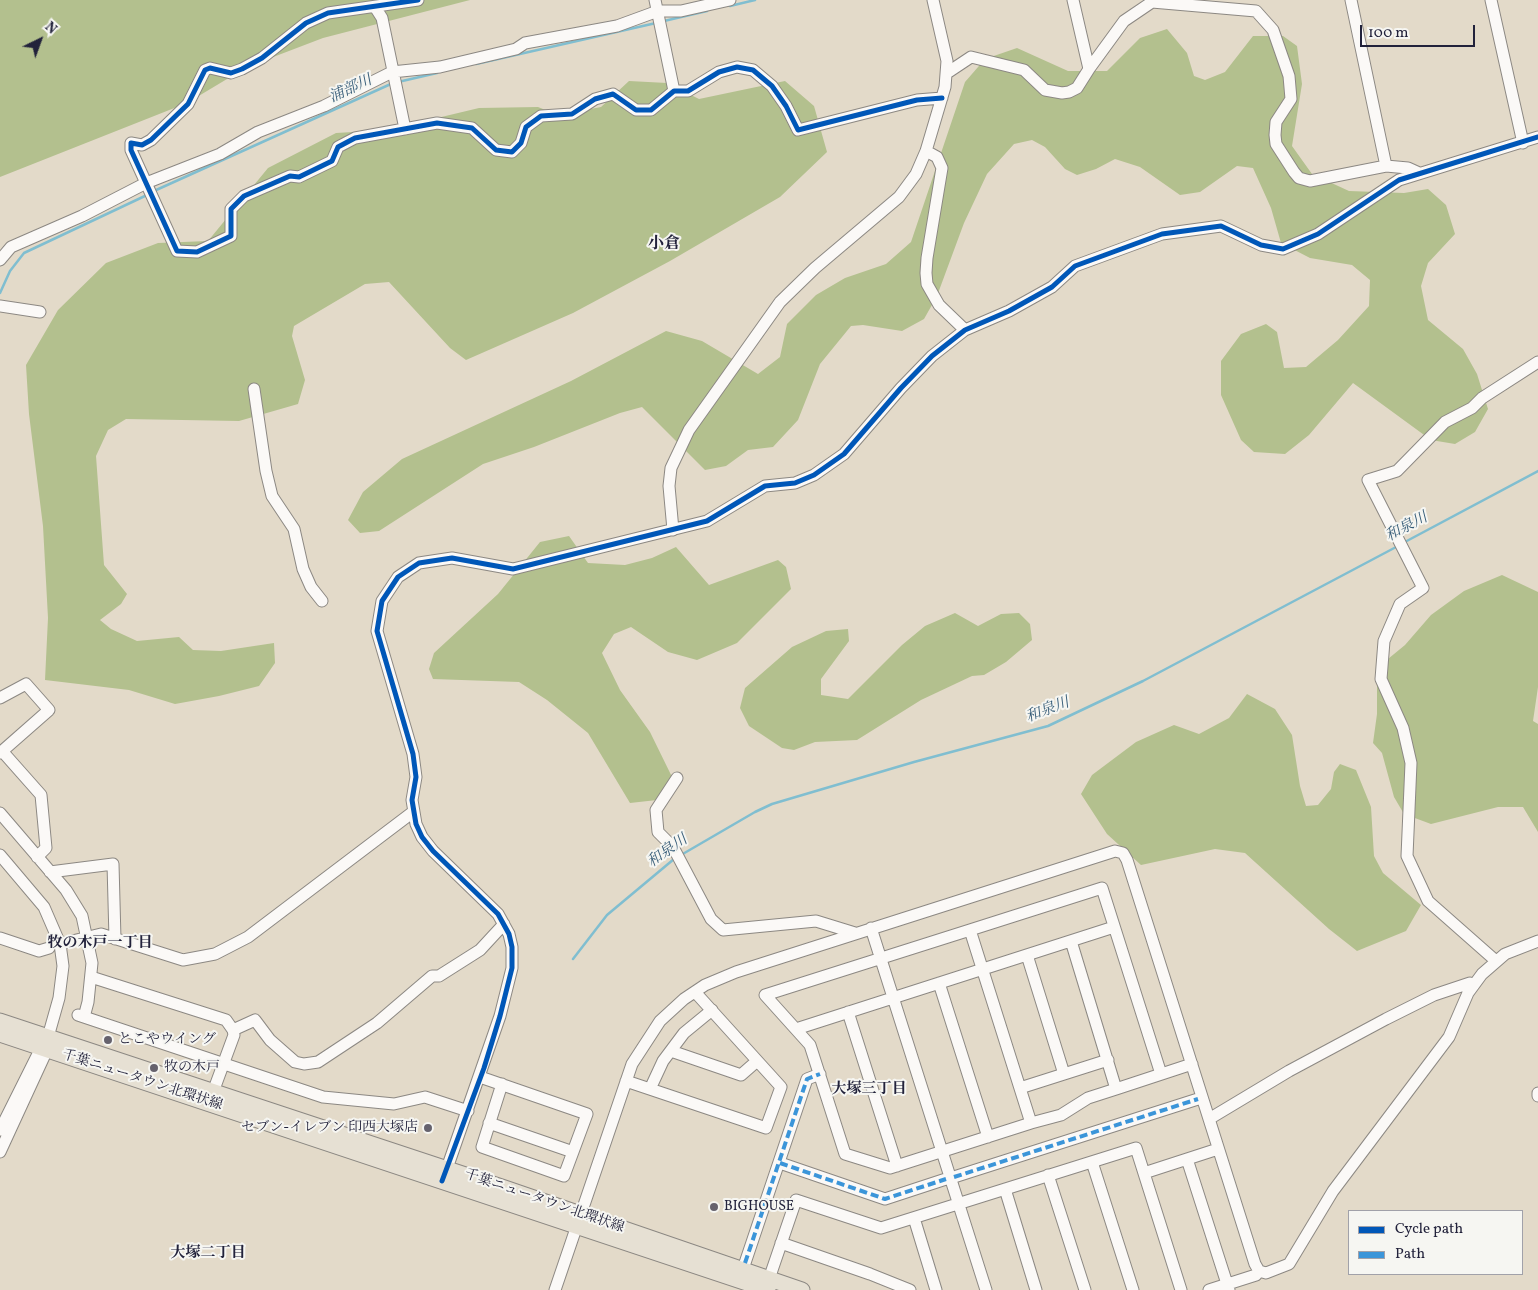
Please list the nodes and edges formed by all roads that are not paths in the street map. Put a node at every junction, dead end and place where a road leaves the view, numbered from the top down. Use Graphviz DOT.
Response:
graph roads {
  1 [pos="418,0"];
  2 [pos="730,0"];
  3 [pos="933,0"];
  4 [pos="1072,0"];
  5 [pos="1351,0"];
  6 [pos="1491,0"];
  7 [pos="1213,3"];
  8 [pos="657,6"];
  9 [pos="375,7"];
  10 [pos="1089,69"];
  11 [pos="392,72"];
  12 [pos="947,73"];
  13 [pos="674,91"];
  14 [pos="942,98"];
  15 [pos="405,129"];
  16 [pos="1538,137"];
  17 [pos="1523,143"];
  18 [pos="926,151"];
  19 [pos="1386,166"];
  20 [pos="1419,173"];
  21 [pos="146,183"];
  22 [pos="0,260"];
  23 [pos="1,306"];
  24 [pos="40,312"];
  25 [pos="965,330"];
  26 [pos="1538,362"];
  27 [pos="254,389"];
  28 [pos="673,530"];
  29 [pos="322,601"];
  30 [pos="0,698"];
  31 [pos="1,752"];
  32 [pos="677,778"];
  33 [pos="413,812"];
  34 [pos="0,813"];
  35 [pos="0,854"];
  36 [pos="37,857"];
  37 [pos="50,872"];
  38 [pos="504,924"];
  39 [pos="1114,927"];
  40 [pos="871,928"];
  41 [pos="970,930"];
  42 [pos="855,934"];
  43 [pos="0,938"];
  44 [pos="88,938"];
  45 [pos="115,939"];
  46 [pos="1538,940"];
  47 [pos="1070,941"];
  48 [pos="55,946"];
  49 [pos="1027,955"];
  50 [pos="881,958"];
  51 [pos="1496,961"];
  52 [pos="982,969"];
  53 [pos="91,977"];
  54 [pos="939,983"];
  55 [pos="1470,983"];
  56 [pos="695,992"];
  57 [pos="893,998"];
  58 [pos="712,1010"];
  59 [pos="848,1012"];
  60 [pos="0,1021"];
  61 [pos="796,1029"];
  62 [pos="234,1030"];
  63 [pos="0,1034"];
  64 [pos="45,1045"];
  65 [pos="671,1051"];
  66 [pos="1108,1060"];
  67 [pos="757,1061"];
  68 [pos="224,1063"];
  69 [pos="1192,1064"];
  70 [pos="820,1074"];
  71 [pos="1064,1074"];
  72 [pos="1161,1074"];
  73 [pos="480,1077"];
  74 [pos="626,1080"];
  75 [pos="502,1084"];
  76 [pos="1020,1088"];
  77 [pos="1116,1088"];
  78 [pos="650,1089"];
  79 [pos="213,1092"];
  80 [pos="1198,1099"];
  81 [pos="468,1111"];
  82 [pos="1209,1119"];
  83 [pos="489,1123"];
  84 [pos="1031,1123"];
  85 [pos="0,1130"];
  86 [pos="988,1137"];
  87 [pos="1218,1149"];
  88 [pos="0,1152"];
  89 [pos="573,1152"];
  90 [pos="942,1152"];
  91 [pos="1187,1159"];
  92 [pos="1092,1162"];
  93 [pos="780,1163"];
  94 [pos="897,1166"];
  95 [pos="1144,1172"];
  96 [pos="445,1175"];
  97 [pos="1048,1176"];
  98 [pos="1005,1189"];
  99 [pos="959,1204"];
  100 [pos="914,1218"];
  101 [pos="579,1220"];
  102 [pos="781,1243"];
  103 [pos="745,1263"];
  104 [pos="1259,1271"];
  105 [pos="766,1284"];
  106 [pos="1228,1287"];
  107 [pos="555,1290"];
  108 [pos="802,1290"];
  109 [pos="910,1290"];
  110 [pos="936,1290"];
  111 [pos="986,1290"];
  112 [pos="1036,1290"];
  113 [pos="1084,1290"];
  114 [pos="1133,1290"];
  115 [pos="1181,1290"];
  116 [pos="1209,1290"];
  1 -- 9 [label="street"];
  2 -- 8 [label="street"];
  3 -- 12 [label="street"];
  4 -- 10 [label="street"];
  5 -- 19 [label="street"];
  6 -- 17 [label="street"];
  7 -- 10 [label="street"];
  7 -- 19 [label="street"];
  8 -- 11 [label="street"];
  8 -- 13 [label="street"];
  9 -- 11 [label="street"];
  9 -- 21 [label="street"];
  10 -- 12 [label="street"];
  11 -- 15 [label="street"];
  11 -- 21 [label="street"];
  12 -- 14 [label="street"];
  13 -- 14 [label="street"];
  13 -- 15 [label="street"];
  14 -- 18 [label="street"];
  15 -- 21 [label="street"];
  16 -- 17 [label="street"];
  17 -- 20 [label="street"];
  18 -- 25 [label="street"];
  18 -- 28 [label="street"];
  19 -- 20 [label="street"];
  20 -- 25 [label="street"];
  21 -- 22 [label="street"];
  23 -- 24 [label="street"];
  25 -- 28 [label="street"];
  26 -- 51 [label="street"];
  27 -- 29 [label="street"];
  28 -- 33 [label="street"];
  30 -- 31 [label="street"];
  31 -- 36 [label="street"];
  32 -- 42 [label="street"];
  33 -- 38 [label="street"];
  33 -- 45 [label="street"];
  34 -- 36 [label="street"];
  35 -- 48 [label="street"];
  36 -- 37 [label="street"];
  37 -- 44 [label="street"];
  37 -- 45 [label="street"];
  38 -- 62 [label="street"];
  38 -- 73 [label="street"];
  39 -- 41 [label="street"];
  39 -- 47 [label="street"];
  39 -- 72 [label="street"];
  40 -- 42 [label="street"];
  40 -- 50 [label="street"];
  40 -- 69 [label="street"];
  41 -- 50 [label="street"];
  41 -- 52 [label="street"];
  42 -- 56 [label="street"];
  43 -- 48 [label="street"];
  44 -- 45 [label="street"];
  44 -- 48 [label="street"];
  44 -- 53 [label="street"];
  46 -- 51 [label="street"];
  47 -- 49 [label="street"];
  47 -- 66 [label="street"];
  48 -- 64 [label="street"];
  49 -- 52 [label="street"];
  49 -- 71 [label="street"];
  50 -- 57 [label="street"];
  50 -- 61 [label="street"];
  51 -- 104 [label="street"];
  52 -- 54 [label="street"];
  52 -- 76 [label="street"];
  53 -- 62 [label="street"];
  53 -- 68 [label="street"];
  54 -- 57 [label="street"];
  54 -- 86 [label="street"];
  55 -- 82 [label="street"];
  56 -- 58 [label="street"];
  56 -- 74 [label="street"];
  57 -- 59 [label="street"];
  57 -- 90 [label="street"];
  58 -- 65 [label="street"];
  58 -- 67 [label="street"];
  59 -- 61 [label="street"];
  59 -- 94 [label="street"];
  60 -- 64 [label="main road, 千葉ニュータウン北環状線"];
  61 -- 70 [label="street"];
  62 -- 68 [label="street"];
  63 -- 64 [label="main road, 千葉ニュータウン北環状線"];
  64 -- 79 [label="main road, 千葉ニュータウン北環状線"];
  64 -- 85 [label="street"];
  64 -- 88 [label="street"];
  64 -- 96 [label="main road, 千葉ニュータウン北環状線"];
  65 -- 67 [label="street"];
  65 -- 78 [label="street"];
  66 -- 71 [label="street"];
  66 -- 77 [label="street"];
  67 -- 78 [label="street"];
  68 -- 79 [label="street"];
  68 -- 81 [label="street"];
  69 -- 72 [label="street"];
  69 -- 82 [label="street"];
  70 -- 93 [label="street"];
  70 -- 94 [label="street"];
  71 -- 76 [label="street"];
  72 -- 77 [label="street"];
  73 -- 75 [label="street"];
  73 -- 81 [label="street"];
  74 -- 78 [label="street"];
  74 -- 101 [label="street"];
  75 -- 83 [label="street"];
  75 -- 89 [label="street"];
  76 -- 84 [label="street"];
  77 -- 84 [label="street"];
  79 -- 96 [label="main road, 千葉ニュータウン北環状線"];
  80 -- 93 [label="street"];
  81 -- 96 [label="street"];
  82 -- 87 [label="street"];
  83 -- 89 [label="street"];
  83 -- 89 [label="street"];
  84 -- 86 [label="street"];
  86 -- 90 [label="street"];
  87 -- 91 [label="street"];
  87 -- 104 [label="street"];
  90 -- 94 [label="street"];
  90 -- 99 [label="street"];
  91 -- 95 [label="street"];
  91 -- 106 [label="street"];
  92 -- 95 [label="street"];
  92 -- 97 [label="street"];
  92 -- 114 [label="street"];
  93 -- 103 [label="street"];
  95 -- 115 [label="street"];
  96 -- 101 [label="main road, 千葉ニュータウン北環状線"];
  97 -- 98 [label="street"];
  97 -- 113 [label="street"];
  98 -- 99 [label="street"];
  98 -- 112 [label="street"];
  99 -- 100 [label="street"];
  99 -- 111 [label="street"];
  100 -- 102 [label="street"];
  100 -- 110 [label="street"];
  101 -- 105 [label="main road, 千葉ニュータウン北環状線"];
  101 -- 107 [label="street"];
  102 -- 105 [label="street"];
  102 -- 109 [label="street"];
  104 -- 106 [label="street"];
  105 -- 108 [label="main road, 千葉ニュータウン北環状線"];
  106 -- 116 [label="street"];
}
